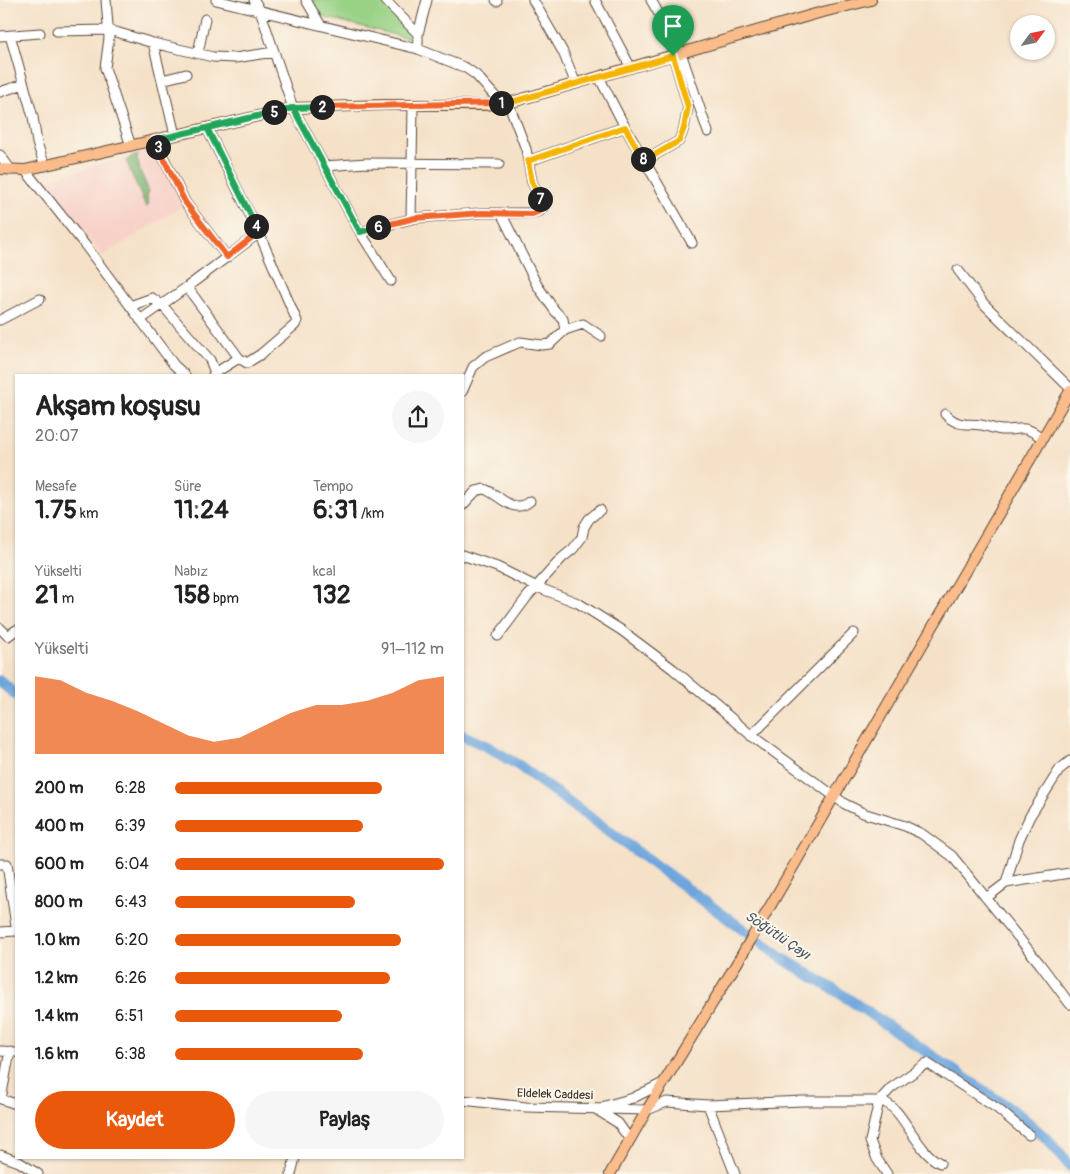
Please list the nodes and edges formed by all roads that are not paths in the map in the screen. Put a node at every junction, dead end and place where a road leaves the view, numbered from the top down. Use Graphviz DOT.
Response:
graph roads {
  1 [pos="106,0"];
  2 [pos="216,0"];
  3 [pos="254,0"];
  4 [pos="306,0"];
  5 [pos="385,0"];
  6 [pos="427,0"];
  7 [pos="533,0"];
  8 [pos="595,0"];
  9 [pos="651,0"];
  10 [pos="870,0"];
  11 [pos="393,4"];
  12 [pos="260,10"];
  13 [pos="205,18"];
  14 [pos="320,24"];
  15 [pos="109,30"];
  16 [pos="57,31"];
  17 [pos="40,33"];
  18 [pos="418,34"];
  19 [pos="10,35"];
  20 [pos="0,36"];
  21 [pos="153,43"];
  22 [pos="418,49"];
  23 [pos="274,52"];
  24 [pos="198,53"];
  25 [pos="677,54"];
  26 [pos="631,68"];
  27 [pos="186,74"];
  28 [pos="599,77"];
  29 [pos="162,80"];
  30 [pos="24,84"];
  31 [pos="576,84"];
  32 [pos="0,92"];
  33 [pos="505,103"];
  34 [pos="413,105"];
  35 [pos="293,108"];
  36 [pos="625,127"];
  37 [pos="207,128"];
  38 [pos="708,132"];
  39 [pos="175,135"];
  40 [pos="155,140"];
  41 [pos="131,146"];
  42 [pos="0,155"];
  43 [pos="528,161"];
  44 [pos="644,161"];
  45 [pos="412,164"];
  46 [pos="499,164"];
  47 [pos="45,166"];
  48 [pos="325,166"];
  49 [pos="5,170"];
  50 [pos="25,170"];
  51 [pos="501,213"];
  52 [pos="410,219"];
  53 [pos="259,232"];
  54 [pos="360,232"];
  55 [pos="692,243"];
  56 [pos="227,257"];
  57 [pos="958,270"];
  58 [pos="391,280"];
  59 [pos="187,287"];
  60 [pos="40,299"];
  61 [pos="162,305"];
  62 [pos="130,306"];
  63 [pos="0,320"];
  64 [pos="140,320"];
  65 [pos="564,330"];
  66 [pos="601,336"];
  67 [pos="239,358"];
  68 [pos="184,374"];
  69 [pos="214,374"];
  70 [pos="464,387"];
  71 [pos="1070,389"];
  72 [pos="945,414"];
  73 [pos="1042,438"];
  74 [pos="530,502"];
  75 [pos="464,504"];
  76 [pos="600,510"];
  77 [pos="464,556"];
  78 [pos="537,587"];
  79 [pos="0,628"];
  80 [pos="15,631"];
  81 [pos="854,633"];
  82 [pos="498,636"];
  83 [pos="752,736"];
  84 [pos="1070,761"];
  85 [pos="834,796"];
  86 [pos="8,864"];
  87 [pos="1070,873"];
  88 [pos="1006,883"];
  89 [pos="986,898"];
  90 [pos="15,918"];
  91 [pos="15,931"];
  92 [pos="0,932"];
  93 [pos="1070,1004"];
  94 [pos="0,1051"];
  95 [pos="13,1052"];
  96 [pos="663,1083"];
  97 [pos="464,1100"];
  98 [pos="879,1101"];
  99 [pos="1,1102"];
  100 [pos="15,1104"];
  101 [pos="708,1105"];
  102 [pos="595,1108"];
  103 [pos="647,1110"];
  104 [pos="1029,1136"];
  105 [pos="630,1140"];
  106 [pos="0,1155"];
  107 [pos="295,1159"];
  108 [pos="940,1163"];
  109 [pos="38,1174"];
  110 [pos="291,1174"];
  111 [pos="610,1174"];
  112 [pos="735,1174"];
  113 [pos="887,1174"];
  1 -- 15 [label="street"];
  2 -- 12 [label="street"];
  3 -- 12 [label="street"];
  4 -- 14 [label="street"];
  5 -- 11 [label="street"];
  6 -- 18 [label="street"];
  7 -- 31 [label="street"];
  8 -- 26 [label="street"];
  9 -- 25 [label="street"];
  10 -- 25 [label="main road"];
  11 -- 18 [label="street"];
  12 -- 14 [label="street"];
  12 -- 23 [label="street"];
  13 -- 24 [label="street"];
  14 -- 22 [label="street"];
  15 -- 16 [label="street"];
  15 -- 21 [label="street"];
  15 -- 41 [label="street"];
  17 -- 19 [label="street"];
  18 -- 22 [label="street"];
  19 -- 20 [label="street"];
  19 -- 30 [label="street"];
  21 -- 24 [label="street"];
  21 -- 29 [label="street"];
  22 -- 33 [label="street"];
  23 -- 24 [label="street"];
  23 -- 35 [label="street"];
  25 -- 26 [label="main road"];
  25 -- 38 [label="street"];
  25 -- 44 [label="street"];
  26 -- 28 [label="main road"];
  27 -- 29 [label="street"];
  28 -- 31 [label="main road"];
  28 -- 36 [label="street"];
  29 -- 39 [label="street"];
  30 -- 32 [label="street"];
  30 -- 47 [label="street"];
  31 -- 33 [label="main road"];
  33 -- 34 [label="main road"];
  33 -- 43 [label="street"];
  34 -- 35 [label="main road"];
  34 -- 45 [label="street"];
  35 -- 37 [label="main road"];
  35 -- 48 [label="street"];
  36 -- 43 [label="street"];
  36 -- 44 [label="street"];
  37 -- 39 [label="main road"];
  37 -- 53 [label="street"];
  39 -- 40 [label="main road"];
  40 -- 41 [label="main road"];
  40 -- 56 [label="street"];
  41 -- 47 [label="main road"];
  42 -- 49 [label="street"];
  43 -- 51 [label="street"];
  44 -- 55 [label="street"];
  45 -- 46 [label="street"];
  45 -- 48 [label="street"];
  45 -- 52 [label="street"];
  47 -- 50 [label="main road"];
  48 -- 54 [label="street"];
  49 -- 50 [label="main road"];
  50 -- 62 [label="street"];
  51 -- 52 [label="street"];
  51 -- 65 [label="street"];
  52 -- 54 [label="street"];
  53 -- 56 [label="street"];
  53 -- 67 [label="street"];
  54 -- 58 [label="street"];
  56 -- 59 [label="street"];
  57 -- 71 [label="street"];
  59 -- 61 [label="street"];
  59 -- 67 [label="street"];
  60 -- 63 [label="street"];
  61 -- 62 [label="street"];
  61 -- 64 [label="street"];
  61 -- 69 [label="street"];
  62 -- 64 [label="street"];
  64 -- 68 [label="street"];
  65 -- 66 [label="street"];
  65 -- 70 [label="street"];
  67 -- 69 [label="street"];
  71 -- 73 [label="main road"];
  72 -- 73 [label="street"];
  73 -- 85 [label="main road"];
  74 -- 75 [label="street"];
  76 -- 78 [label="street"];
  77 -- 78 [label="street"];
  78 -- 82 [label="street"];
  78 -- 83 [label="street"];
  79 -- 80 [label="street"];
  81 -- 83 [label="street"];
  83 -- 85 [label="street"];
  84 -- 88 [label="street"];
  85 -- 89 [label="street"];
  85 -- 96 [label="main road"];
  86 -- 90 [label="street"];
  87 -- 88 [label="street"];
  88 -- 89 [label="street"];
  89 -- 93 [label="street"];
  91 -- 92 [label="street"];
  94 -- 95 [label="street"];
  95 -- 99 [label="street"];
  96 -- 102 [label="street"];
  96 -- 103 [label="main road"];
  97 -- 102 [label="street, Eldelek Caddesi"];
  98 -- 101 [label="street"];
  98 -- 104 [label="street"];
  98 -- 108 [label="street"];
  98 -- 113 [label="street"];
  99 -- 100 [label="street"];
  101 -- 103 [label="street"];
  101 -- 112 [label="street"];
  102 -- 103 [label="street, Eldelek Caddesi"];
  102 -- 105 [label="street"];
  103 -- 105 [label="main road"];
  105 -- 111 [label="main road"];
  106 -- 109 [label="street"];
  107 -- 110 [label="street"];
}
